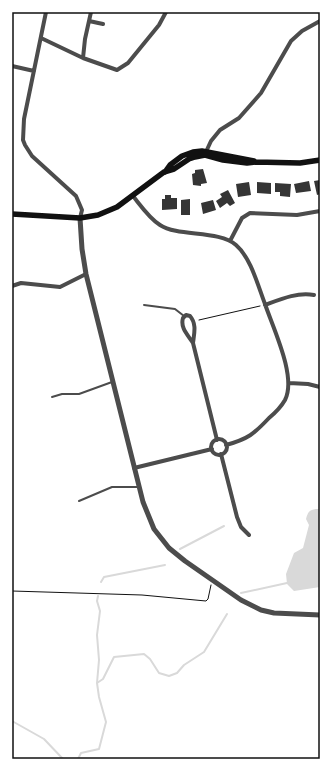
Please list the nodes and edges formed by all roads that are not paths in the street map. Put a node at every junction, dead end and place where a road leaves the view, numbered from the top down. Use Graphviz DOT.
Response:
graph roads {
  1 [pos="46,12"];
  2 [pos="91,12"];
  3 [pos="166,12"];
  4 [pos="89,21"];
  5 [pos="320,21"];
  6 [pos="103,24"];
  7 [pos="41,38"];
  8 [pos="83,58"];
  9 [pos="12,66"];
  10 [pos="34,71"];
  11 [pos="206,153"];
  12 [pos="320,160"];
  13 [pos="134,196"];
  14 [pos="320,211"];
  15 [pos="12,214"];
  16 [pos="80,218"];
  17 [pos="230,241"];
  18 [pos="86,274"];
  19 [pos="12,286"];
  20 [pos="314,295"];
  21 [pos="144,305"];
  22 [pos="265,305"];
  23 [pos="184,316"];
  24 [pos="193,344"];
  25 [pos="113,381"];
  26 [pos="289,383"];
  27 [pos="320,387"];
  28 [pos="52,397"];
  29 [pos="217,440"];
  30 [pos="226,445"];
  31 [pos="212,449"];
  32 [pos="221,454"];
  33 [pos="134,468"];
  34 [pos="139,486"];
  35 [pos="79,501"];
  36 [pos="249,535"];
  37 [pos="320,615"];
  1 -- 7 [label="street"];
  2 -- 4 [label="street"];
  3 -- 8 [label="street"];
  4 -- 6 [label="street"];
  4 -- 8 [label="street"];
  5 -- 11 [label="street"];
  7 -- 8 [label="street"];
  7 -- 10 [label="street"];
  9 -- 10 [label="street"];
  10 -- 16 [label="street"];
  11 -- 12 [label="main road"];
  11 -- 13 [label="main road"];
  13 -- 16 [label="main road"];
  13 -- 17 [label="street"];
  14 -- 17 [label="street"];
  15 -- 16 [label="main road"];
  16 -- 18 [label="street"];
  17 -- 22 [label="street"];
  18 -- 19 [label="street"];
  18 -- 25 [label="street"];
  20 -- 22 [label="street"];
  21 -- 23 [label="lane"];
  22 -- 26 [label="street"];
  23 -- 24 [label="street"];
  23 -- 24 [label="street"];
  24 -- 29 [label="street"];
  25 -- 28 [label="lane"];
  25 -- 33 [label="street"];
  26 -- 27 [label="street"];
  26 -- 30 [label="street"];
  29 -- 30 [label="street"];
  29 -- 31 [label="street"];
  30 -- 32 [label="street"];
  31 -- 32 [label="street"];
  31 -- 33 [label="street"];
  32 -- 36 [label="street"];
  33 -- 34 [label="street"];
  34 -- 35 [label="lane"];
  34 -- 37 [label="street"];
}
